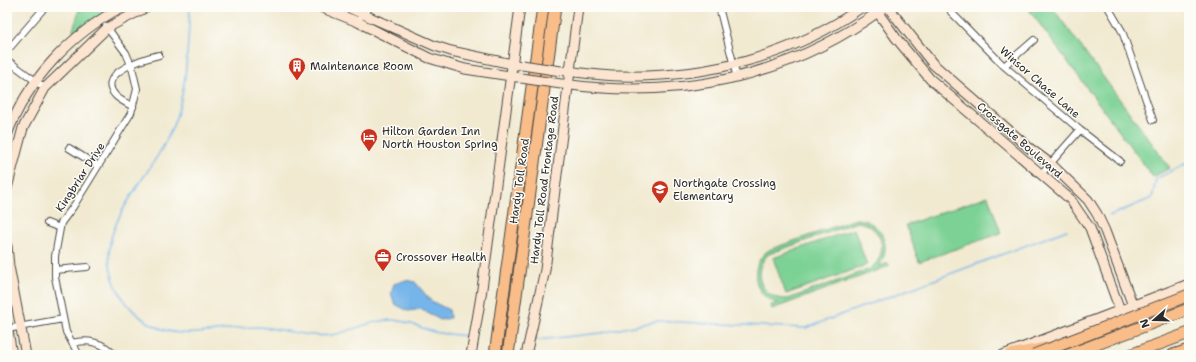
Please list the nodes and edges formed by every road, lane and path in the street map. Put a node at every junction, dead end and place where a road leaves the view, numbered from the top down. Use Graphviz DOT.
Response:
graph roads {
  1 [pos="45,7"];
  2 [pos="122,7"];
  3 [pos="147,7"];
  4 [pos="320,7"];
  5 [pos="347,7"];
  6 [pos="370,7"];
  7 [pos="520,7"];
  8 [pos="543,7"];
  9 [pos="555,7"];
  10 [pos="578,7"];
  11 [pos="719,7"];
  12 [pos="862,7"];
  13 [pos="888,7"];
  14 [pos="957,7"];
  15 [pos="1108,7"];
  16 [pos="879,9"];
  17 [pos="362,10"];
  18 [pos="101,19"];
  19 [pos="358,22"];
  20 [pos="107,28"];
  21 [pos="815,35"];
  22 [pos="1034,40"];
  23 [pos="435,46"];
  24 [pos="821,47"];
  25 [pos="7,51"];
  26 [pos="160,54"];
  27 [pos="430,58"];
  28 [pos="7,60"];
  29 [pos="130,63"];
  30 [pos="512,64"];
  31 [pos="933,64"];
  32 [pos="734,65"];
  33 [pos="1004,66"];
  34 [pos="566,71"];
  35 [pos="925,72"];
  36 [pos="511,76"];
  37 [pos="649,76"];
  38 [pos="737,78"];
  39 [pos="36,81"];
  40 [pos="565,84"];
  41 [pos="45,88"];
  42 [pos="648,90"];
  43 [pos="133,107"];
  44 [pos="991,114"];
  45 [pos="1152,120"];
  46 [pos="982,123"];
  47 [pos="1080,130"];
  48 [pos="7,134"];
  49 [pos="68,148"];
  50 [pos="1120,162"];
  51 [pos="1051,164"];
  52 [pos="98,166"];
  53 [pos="1041,174"];
  54 [pos="8,176"];
  55 [pos="7,188"];
  56 [pos="47,223"];
  57 [pos="60,228"];
  58 [pos="7,246"];
  59 [pos="8,267"];
  60 [pos="86,267"];
  61 [pos="55,270"];
  62 [pos="1189,284"];
  63 [pos="1189,296"];
  64 [pos="1133,306"];
  65 [pos="1189,309"];
  66 [pos="1120,310"];
  67 [pos="63,319"];
  68 [pos="21,326"];
  69 [pos="7,327"];
  70 [pos="1189,333"];
  71 [pos="72,343"];
  72 [pos="1189,350"];
  73 [pos="12,355"];
  74 [pos="26,355"];
  75 [pos="79,355"];
  76 [pos="114,355"];
  77 [pos="471,355"];
  78 [pos="494,355"];
  79 [pos="508,355"];
  80 [pos="526,355"];
  81 [pos="1003,355"];
  82 [pos="1010,355"];
  83 [pos="1034,355"];
  84 [pos="1068,355"];
  85 [pos="1130,355"];
  86 [pos="1173,355"];
  1 -- 25 [label="street"];
  2 -- 18 [label="street"];
  3 -- 20 [label="street"];
  4 -- 19 [label="street"];
  5 -- 17 [label="street"];
  6 -- 17 [label="street"];
  7 -- 30 [label="street"];
  8 -- 78 [label="highway, Hardy Toll Road"];
  9 -- 79 [label="highway, Hardy Toll Road"];
  10 -- 34 [label="street, Hardy Toll Road Frontage Road"];
  11 -- 32 [label="street"];
  12 -- 21 [label="street"];
  13 -- 31 [label="street, Crossgate Boulevard"];
  14 -- 33 [label="street, Winsor Chase Lane"];
  15 -- 45 [label="street"];
  16 -- 24 [label="street"];
  16 -- 35 [label="street, Crossgate Boulevard"];
  17 -- 19 [label="street"];
  17 -- 23 [label="street"];
  18 -- 20 [label="street, Kingbriar Drive"];
  18 -- 39 [label="street"];
  19 -- 27 [label="street"];
  20 -- 29 [label="street, Kingbriar Drive"];
  20 -- 41 [label="street"];
  21 -- 24 [label="street"];
  21 -- 32 [label="street"];
  22 -- 33 [label="street"];
  23 -- 27 [label="street"];
  23 -- 30 [label="street"];
  24 -- 38 [label="street"];
  26 -- 29 [label="street"];
  27 -- 36 [label="street"];
  28 -- 39 [label="street"];
  29 -- 43 [label="street, Kingbriar Drive"];
  29 -- 43 [label="street"];
  30 -- 34 [label="street, bridge"];
  30 -- 36 [label="street"];
  31 -- 35 [label="street"];
  31 -- 44 [label="street, Crossgate Boulevard"];
  32 -- 37 [label="street"];
  32 -- 38 [label="street"];
  33 -- 47 [label="street, Winsor Chase Lane"];
  34 -- 37 [label="street"];
  34 -- 40 [label="street, Hardy Toll Road Frontage Road"];
  35 -- 46 [label="street, Crossgate Boulevard"];
  36 -- 40 [label="street, bridge"];
  36 -- 77 [label="street"];
  37 -- 42 [label="street"];
  38 -- 42 [label="street"];
  39 -- 41 [label="street"];
  39 -- 48 [label="street"];
  40 -- 42 [label="street"];
  40 -- 80 [label="street, Hardy Toll Road Frontage Road"];
  41 -- 54 [label="street"];
  43 -- 52 [label="street, Kingbriar Drive"];
  44 -- 46 [label="street"];
  44 -- 51 [label="street, Crossgate Boulevard"];
  46 -- 53 [label="street, Crossgate Boulevard"];
  47 -- 50 [label="street, Winsor Chase Lane"];
  47 -- 51 [label="street"];
  49 -- 52 [label="street"];
  51 -- 53 [label="street"];
  51 -- 64 [label="street, Crossgate Boulevard"];
  52 -- 57 [label="street, Kingbriar Drive"];
  53 -- 66 [label="street, Crossgate Boulevard"];
  54 -- 55 [label="street"];
  56 -- 57 [label="street"];
  57 -- 61 [label="street, Kingbriar Drive"];
  58 -- 59 [label="street"];
  59 -- 68 [label="street"];
  60 -- 61 [label="street"];
  61 -- 67 [label="street, Kingbriar Drive"];
  62 -- 64 [label="street"];
  63 -- 82 [label="highway"];
  63 -- 83 [label="highway, bridge"];
  64 -- 66 [label="street"];
  65 -- 84 [label="highway"];
  66 -- 81 [label="street"];
  67 -- 68 [label="street"];
  67 -- 71 [label="street, Kingbriar Drive"];
  68 -- 69 [label="street"];
  68 -- 74 [label="street"];
  69 -- 73 [label="street"];
  70 -- 85 [label="highway"];
  71 -- 75 [label="street, Kingbriar Drive"];
  71 -- 76 [label="street"];
  72 -- 86 [label="highway"];
}
